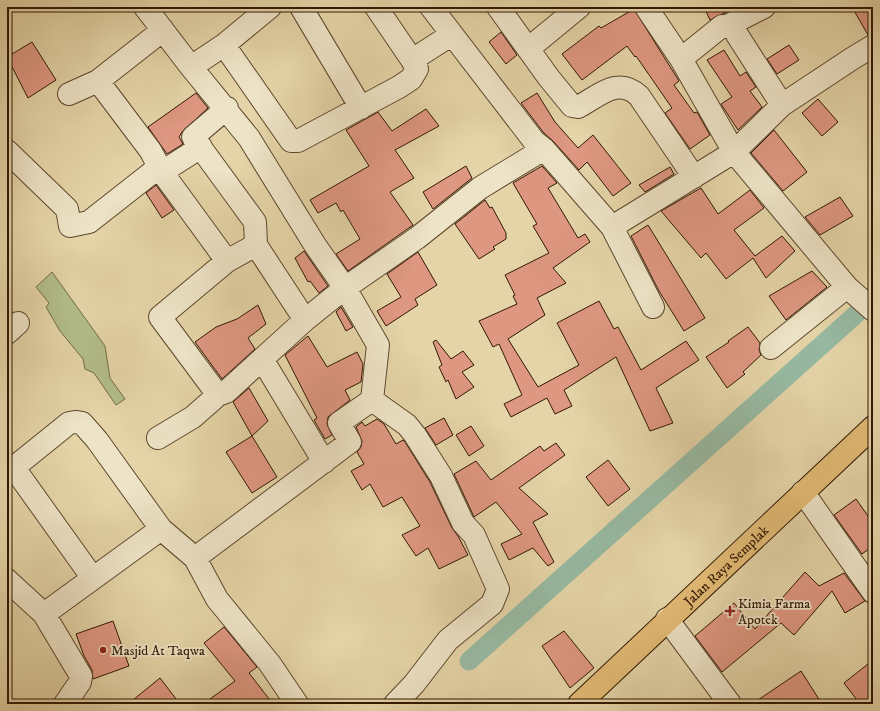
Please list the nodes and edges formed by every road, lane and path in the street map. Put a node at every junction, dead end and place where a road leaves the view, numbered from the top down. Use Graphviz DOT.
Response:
graph roads {
  1 [pos="145,7"];
  2 [pos="270,7"];
  3 [pos="301,7"];
  4 [pos="376,7"];
  5 [pos="431,7"];
  6 [pos="498,7"];
  7 [pos="579,7"];
  8 [pos="646,7"];
  9 [pos="764,7"];
  10 [pos="727,26"];
  11 [pos="163,30"];
  12 [pos="451,35"];
  13 [pos="224,45"];
  14 [pos="873,46"];
  15 [pos="528,49"];
  16 [pos="681,59"];
  17 [pos="412,60"];
  18 [pos="191,67"];
  19 [pos="98,81"];
  20 [pos="69,94"];
  21 [pos="782,105"];
  22 [pos="227,108"];
  23 [pos="361,108"];
  24 [pos="275,117"];
  25 [pos="249,138"];
  26 [pos="201,147"];
  27 [pos="544,149"];
  28 [pos="7,151"];
  29 [pos="734,152"];
  30 [pos="159,168"];
  31 [pos="694,177"];
  32 [pos="612,227"];
  33 [pos="256,245"];
  34 [pos="227,261"];
  35 [pos="345,288"];
  36 [pos="848,288"];
  37 [pos="652,307"];
  38 [pos="873,310"];
  39 [pos="305,320"];
  40 [pos="771,348"];
  41 [pos="262,359"];
  42 [pos="218,395"];
  43 [pos="372,400"];
  44 [pos="873,427"];
  45 [pos="158,438"];
  46 [pos="324,462"];
  47 [pos="11,470"];
  48 [pos="803,492"];
  49 [pos="161,528"];
  50 [pos="195,558"];
  51 [pos="92,578"];
  52 [pos="7,580"];
  53 [pos="873,592"];
  54 [pos="44,614"];
  55 [pos="667,619"];
  56 [pos="65,704"];
  57 [pos="297,704"];
  58 [pos="395,704"];
  59 [pos="579,704"];
  60 [pos="730,704"];
  1 -- 11 [label="street"];
  2 -- 13 [label="street"];
  3 -- 23 [label="street"];
  4 -- 17 [label="street"];
  5 -- 12 [label="street"];
  6 -- 15 [label="street"];
  7 -- 15 [label="street"];
  8 -- 16 [label="street"];
  9 -- 10 [label="street"];
  10 -- 16 [label="street"];
  10 -- 21 [label="street"];
  11 -- 18 [label="street"];
  11 -- 19 [label="street"];
  12 -- 17 [label="street"];
  12 -- 27 [label="street"];
  13 -- 18 [label="street"];
  13 -- 24 [label="street"];
  14 -- 21 [label="street"];
  15 -- 31 [label="street"];
  16 -- 29 [label="street"];
  17 -- 23 [label="street"];
  18 -- 22 [label="street"];
  19 -- 20 [label="street"];
  19 -- 30 [label="street"];
  21 -- 29 [label="street"];
  22 -- 25 [label="street"];
  22 -- 26 [label="street"];
  23 -- 24 [label="street"];
  24 -- 25 [label="street"];
  25 -- 35 [label="street"];
  26 -- 30 [label="street"];
  26 -- 33 [label="street"];
  27 -- 32 [label="street"];
  27 -- 35 [label="street"];
  28 -- 30 [label="street"];
  29 -- 31 [label="street"];
  29 -- 36 [label="street"];
  30 -- 34 [label="street"];
  31 -- 32 [label="street"];
  32 -- 37 [label="street"];
  33 -- 34 [label="street"];
  33 -- 39 [label="street"];
  34 -- 42 [label="street"];
  35 -- 39 [label="street"];
  35 -- 43 [label="street"];
  36 -- 38 [label="street"];
  36 -- 40 [label="street"];
  39 -- 41 [label="street"];
  41 -- 42 [label="street"];
  41 -- 46 [label="street"];
  42 -- 45 [label="street"];
  43 -- 46 [label="street"];
  43 -- 58 [label="street"];
  44 -- 48 [label="main road, Jalan Raya Semplak"];
  46 -- 50 [label="street"];
  47 -- 49 [label="street"];
  47 -- 51 [label="street"];
  48 -- 53 [label="street"];
  48 -- 55 [label="main road, Jalan Raya Semplak"];
  49 -- 50 [label="street"];
  49 -- 51 [label="street"];
  50 -- 57 [label="street"];
  51 -- 54 [label="street"];
  52 -- 54 [label="street"];
  54 -- 56 [label="street"];
  55 -- 59 [label="main road, Jalan Raya Semplak"];
  55 -- 60 [label="street"];
}
